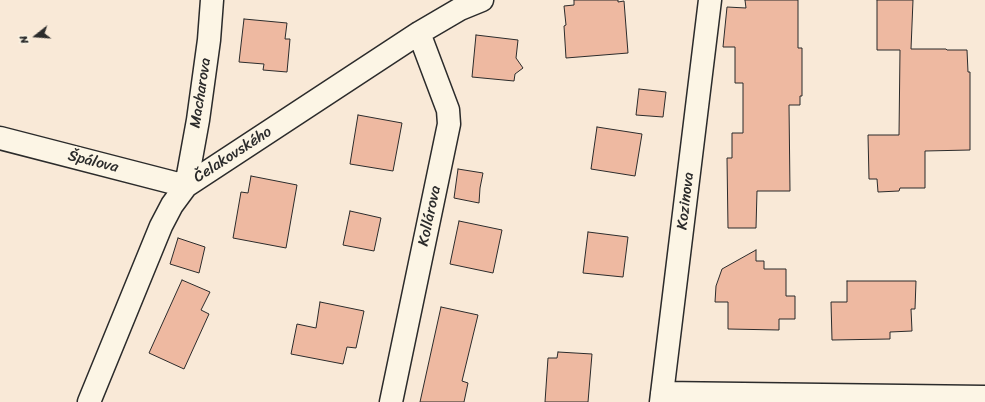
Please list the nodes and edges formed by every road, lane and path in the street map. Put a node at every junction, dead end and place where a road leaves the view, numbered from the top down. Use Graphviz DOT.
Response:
graph roads {
  1 [pos="212,0"];
  2 [pos="482,0"];
  3 [pos="710,0"];
  4 [pos="458,5"];
  5 [pos="420,33"];
  6 [pos="0,138"];
  7 [pos="186,186"];
  8 [pos="662,397"];
  9 [pos="985,397"];
  10 [pos="89,402"];
  11 [pos="391,402"];
  1 -- 7 [label="street, Macharova"];
  2 -- 4 [label="street, Čelakovského"];
  3 -- 8 [label="street, Kozinova"];
  4 -- 5 [label="street, Čelakovského"];
  5 -- 7 [label="street, Čelakovského"];
  5 -- 11 [label="street, Kollárova"];
  6 -- 7 [label="street, Špálova"];
  7 -- 10 [label="street, Čelakovského"];
  8 -- 9 [label="street"];
}
